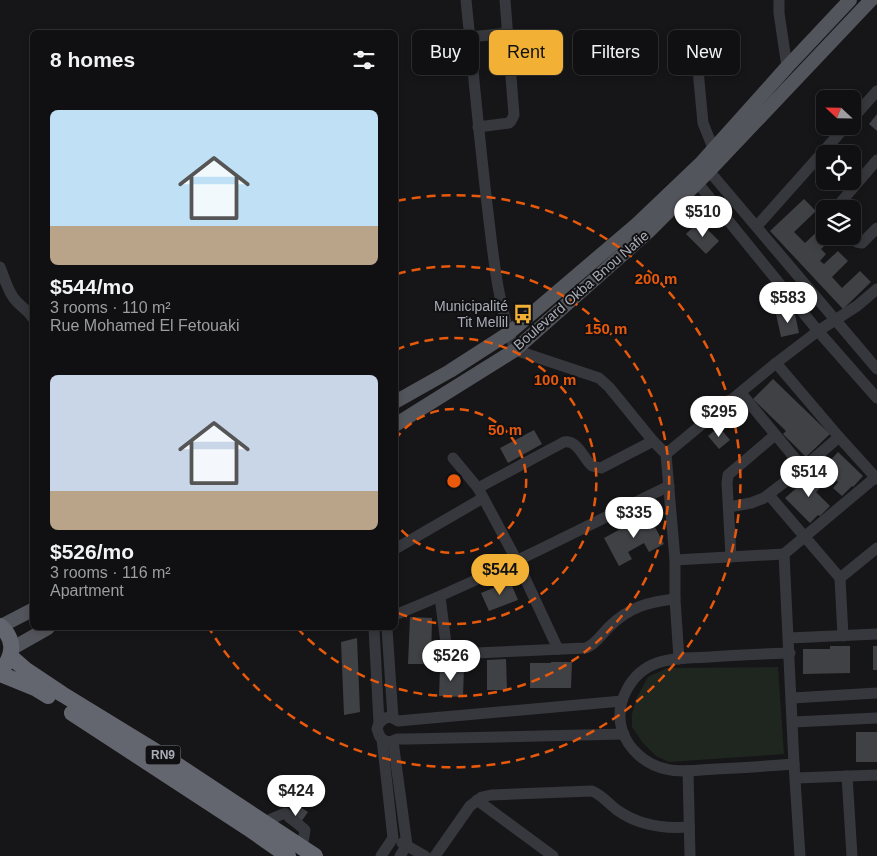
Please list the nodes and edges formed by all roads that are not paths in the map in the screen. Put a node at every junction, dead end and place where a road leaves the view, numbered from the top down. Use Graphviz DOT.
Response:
graph roads {
  1 [pos="466,0"];
  2 [pos="505,0"];
  3 [pos="780,0"];
  4 [pos="850,0"];
  5 [pos="871,0"];
  6 [pos="469,30"];
  7 [pos="508,30"];
  8 [pos="787,67"];
  9 [pos="473,75"];
  10 [pos="511,75"];
  11 [pos="698,75"];
  12 [pos="877,91"];
  13 [pos="861,109"];
  14 [pos="478,127"];
  15 [pos="838,135"];
  16 [pos="712,148"];
  17 [pos="877,160"];
  18 [pos="706,167"];
  19 [pos="693,178"];
  20 [pos="843,200"];
  21 [pos="757,226"];
  22 [pos="877,228"];
  23 [pos="861,243"];
  24 [pos="0,267"];
  25 [pos="877,288"];
  26 [pos="30,314"];
  27 [pos="835,320"];
  28 [pos="818,331"];
  29 [pos="509,333"];
  30 [pos="516,350"];
  31 [pos="776,363"];
  32 [pos="877,369"];
  33 [pos="741,393"];
  34 [pos="877,398"];
  35 [pos="398,400"];
  36 [pos="398,423"];
  37 [pos="774,435"];
  38 [pos="839,437"];
  39 [pos="653,441"];
  40 [pos="666,454"];
  41 [pos="453,458"];
  42 [pos="803,468"];
  43 [pos="876,477"];
  44 [pos="669,486"];
  45 [pos="481,493"];
  46 [pos="769,495"];
  47 [pos="729,507"];
  48 [pos="806,537"];
  49 [pos="398,546"];
  50 [pos="876,550"];
  51 [pos="784,554"];
  52 [pos="731,557"];
  53 [pos="675,560"];
  54 [pos="517,561"];
  55 [pos="840,578"];
  56 [pos="440,597"];
  57 [pos="675,599"];
  58 [pos="30,611"];
  59 [pos="398,614"];
  60 [pos="1,626"];
  61 [pos="45,630"];
  62 [pos="374,630"];
  63 [pos="387,630"];
  64 [pos="877,634"];
  65 [pos="843,636"];
  66 [pos="789,638"];
  67 [pos="558,649"];
  68 [pos="11,653"];
  69 [pos="790,654"];
  70 [pos="679,659"];
  71 [pos="0,670"];
  72 [pos="0,674"];
  73 [pos="877,693"];
  74 [pos="792,698"];
  75 [pos="622,701"];
  76 [pos="877,718"];
  77 [pos="395,719"];
  78 [pos="793,722"];
  79 [pos="379,723"];
  80 [pos="624,734"];
  81 [pos="391,740"];
  82 [pos="794,764"];
  83 [pos="688,771"];
  84 [pos="877,775"];
  85 [pos="847,776"];
  86 [pos="796,778"];
  87 [pos="478,800"];
  88 [pos="689,828"];
  89 [pos="394,838"];
  90 [pos="406,845"];
  91 [pos="302,853"];
  92 [pos="382,856"];
  93 [pos="400,856"];
  94 [pos="425,856"];
  95 [pos="435,856"];
  96 [pos="553,856"];
  97 [pos="690,856"];
  98 [pos="800,856"];
  99 [pos="852,856"];
  1 -- 6 [label="street"];
  2 -- 7 [label="street"];
  3 -- 8 [label="street"];
  4 -- 8 [label="main road, Boulevard Okba Bnou Nafie"];
  5 -- 18 [label="main road, Boulevard Okba Bnou Nafie"];
  8 -- 16 [label="main road, Boulevard Okba Bnou Nafie"];
  9 -- 14 [label="street"];
  10 -- 14 [label="street"];
  11 -- 16 [label="street"];
  12 -- 13 [label="street"];
  14 -- 29 [label="street"];
  15 -- 21 [label="street"];
  16 -- 18 [label="main road, Boulevard Okba Bnou Nafie"];
  17 -- 20 [label="street"];
  18 -- 19 [label="main road, Boulevard Okba Bnou Nafie"];
  18 -- 21 [label="street"];
  19 -- 28 [label="street"];
  19 -- 29 [label="main road, Boulevard Okba Bnou Nafie"];
  19 -- 30 [label="main road, Boulevard Okba Bnou Nafie"];
  21 -- 27 [label="street"];
  22 -- 23 [label="street"];
  24 -- 26 [label="street"];
  25 -- 27 [label="street"];
  27 -- 28 [label="street"];
  27 -- 32 [label="street"];
  28 -- 31 [label="street"];
  28 -- 34 [label="street"];
  29 -- 30 [label="street"];
  29 -- 35 [label="main road, Boulevard Okba Bnou Nafie"];
  30 -- 36 [label="main road, Boulevard Okba Bnou Nafie"];
  30 -- 39 [label="street"];
  31 -- 33 [label="street"];
  31 -- 38 [label="street"];
  33 -- 37 [label="street"];
  33 -- 40 [label="street"];
  37 -- 42 [label="street"];
  37 -- 47 [label="street"];
  38 -- 42 [label="street"];
  38 -- 43 [label="street"];
  39 -- 40 [label="street"];
  39 -- 45 [label="street"];
  40 -- 44 [label="street"];
  41 -- 45 [label="street"];
  42 -- 46 [label="street"];
  43 -- 48 [label="street"];
  44 -- 53 [label="street"];
  44 -- 54 [label="street"];
  45 -- 49 [label="street"];
  45 -- 54 [label="street"];
  46 -- 47 [label="street"];
  46 -- 48 [label="street"];
  47 -- 52 [label="street"];
  48 -- 51 [label="street"];
  48 -- 55 [label="street"];
  50 -- 55 [label="street"];
  51 -- 52 [label="street"];
  51 -- 66 [label="street"];
  52 -- 53 [label="street"];
  53 -- 57 [label="street"];
  54 -- 56 [label="street"];
  54 -- 67 [label="street"];
  55 -- 65 [label="street"];
  56 -- 59 [label="street"];
  56 -- 67 [label="street"];
  57 -- 67 [label="street"];
  57 -- 70 [label="street"];
  58 -- 60 [label="main road"];
  60 -- 68 [label="highway, RN9"];
  61 -- 68 [label="main road"];
  62 -- 79 [label="street"];
  63 -- 77 [label="street"];
  64 -- 65 [label="street"];
  65 -- 66 [label="street"];
  66 -- 69 [label="street"];
  68 -- 71 [label="highway"];
  68 -- 91 [label="highway, RN9"];
  69 -- 70 [label="street"];
  69 -- 74 [label="street"];
  70 -- 75 [label="street"];
  72 -- 91 [label="highway, RN9"];
  73 -- 74 [label="street"];
  74 -- 78 [label="street"];
  75 -- 77 [label="street"];
  75 -- 80 [label="street"];
  76 -- 78 [label="street"];
  77 -- 79 [label="street"];
  77 -- 81 [label="street"];
  78 -- 82 [label="street"];
  79 -- 81 [label="street"];
  80 -- 81 [label="street"];
  80 -- 83 [label="street"];
  81 -- 89 [label="street"];
  81 -- 90 [label="street"];
  82 -- 83 [label="street"];
  82 -- 86 [label="street"];
  83 -- 88 [label="street"];
  84 -- 85 [label="street"];
  85 -- 86 [label="street"];
  85 -- 99 [label="street"];
  86 -- 98 [label="street"];
  87 -- 88 [label="street"];
  87 -- 95 [label="street"];
  87 -- 96 [label="street"];
  88 -- 97 [label="street"];
  89 -- 90 [label="street"];
  89 -- 92 [label="street"];
  90 -- 93 [label="street"];
  90 -- 94 [label="street"];
}
